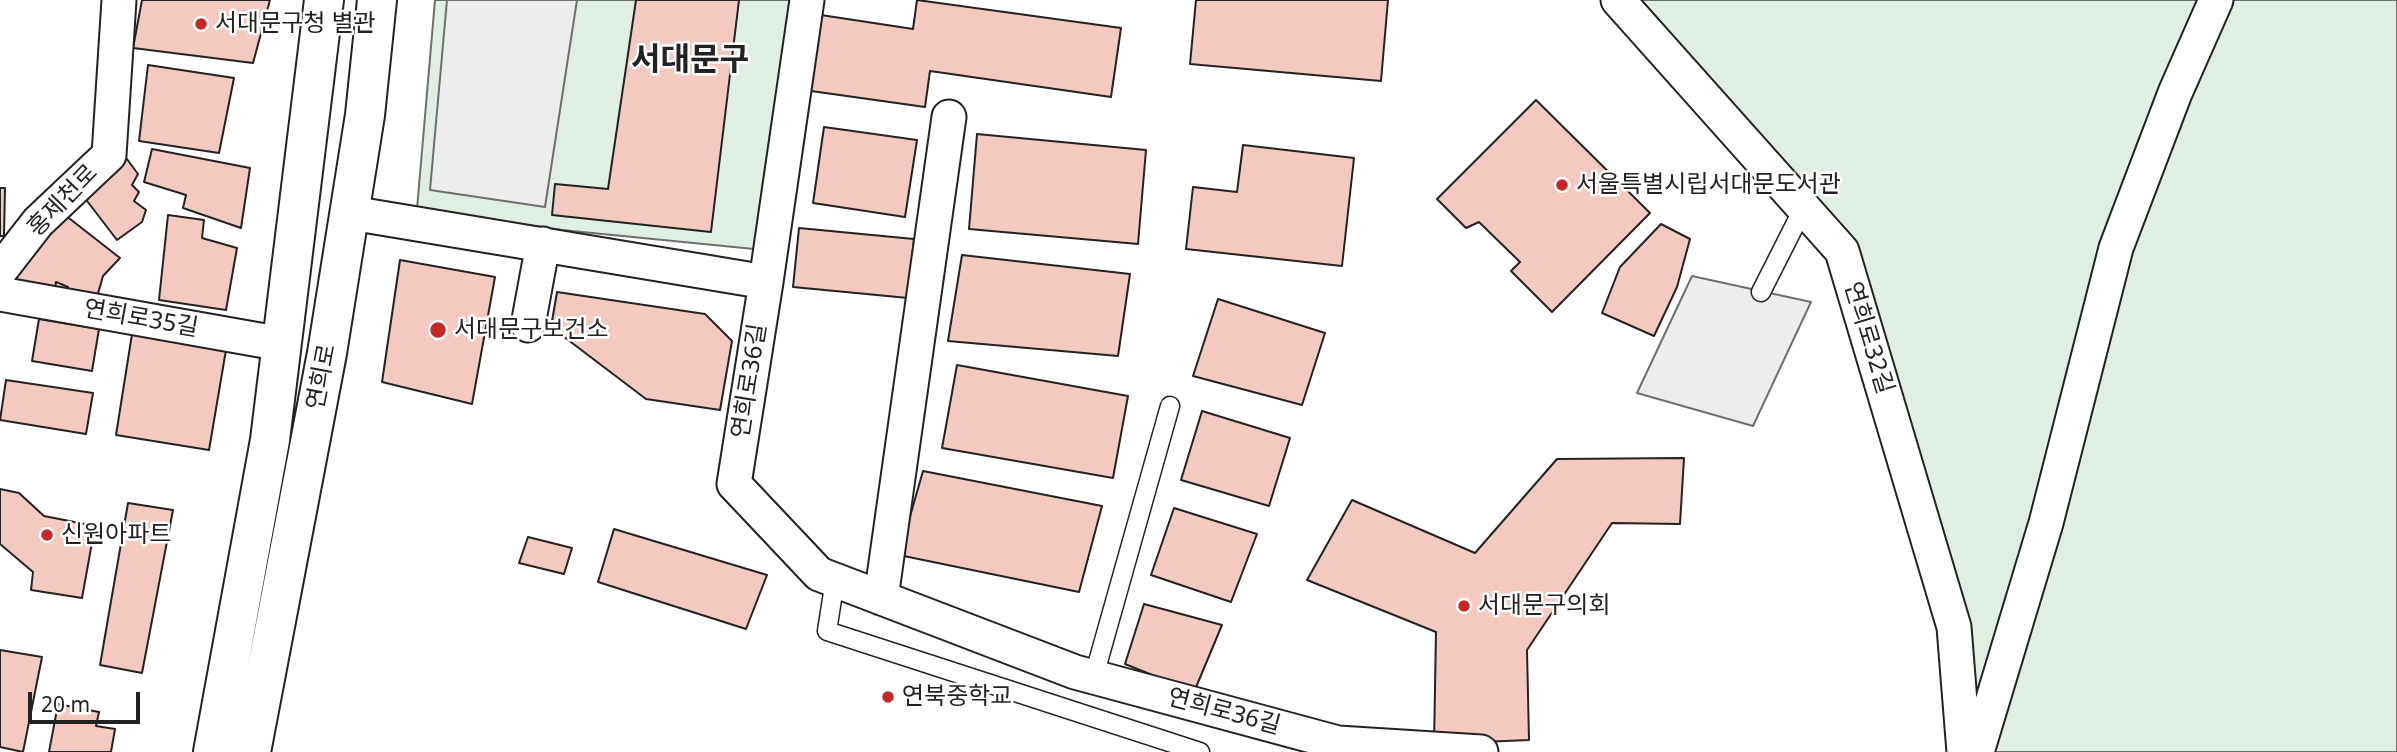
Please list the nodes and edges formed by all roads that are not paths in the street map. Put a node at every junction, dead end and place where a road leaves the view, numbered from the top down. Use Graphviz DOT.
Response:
graph roads {
  1 [pos="120,0"];
  2 [pos="324,0"];
  3 [pos="377,0"];
  4 [pos="807,0"];
  5 [pos="1618,0"];
  6 [pos="2216,0"];
  7 [pos="949,117"];
  8 [pos="1803,209"];
  9 [pos="351,213"];
  10 [pos="543,244"];
  11 [pos="0,271"];
  12 [pos="766,282"];
  13 [pos="1762,292"];
  14 [pos="0,294"];
  15 [pos="528,325"];
  16 [pos="282,344"];
  17 [pos="1170,406"];
  18 [pos="835,580"];
  19 [pos="881,598"];
  20 [pos="1094,677"];
  21 [pos="212,752"];
  22 [pos="251,752"];
  23 [pos="1200,752"];
  24 [pos="1481,752"];
  25 [pos="1964,752"];
  26 [pos="1977,752"];
  1 -- 11 [label="street, 홍제천로"];
  2 -- 16 [label="main road, 연희로"];
  3 -- 9 [label="main road, 연희로"];
  4 -- 12 [label="street"];
  5 -- 8 [label="street, 연희로32길"];
  6 -- 26 [label="street"];
  7 -- 19 [label="street"];
  8 -- 13 [label="lane"];
  8 -- 25 [label="street, 연희로32길"];
  9 -- 10 [label="street"];
  9 -- 22 [label="main road, 연희로"];
  10 -- 12 [label="street"];
  10 -- 15 [label="street"];
  12 -- 18 [label="street, 연희로36길"];
  14 -- 16 [label="street, 연희로35길"];
  16 -- 21 [label="main road, 연희로"];
  17 -- 20 [label="lane"];
  18 -- 19 [label="street, 연희로36길"];
  18 -- 23 [label="lane"];
  19 -- 20 [label="street, 연희로36길"];
  20 -- 24 [label="street, 연희로36길"];
}
